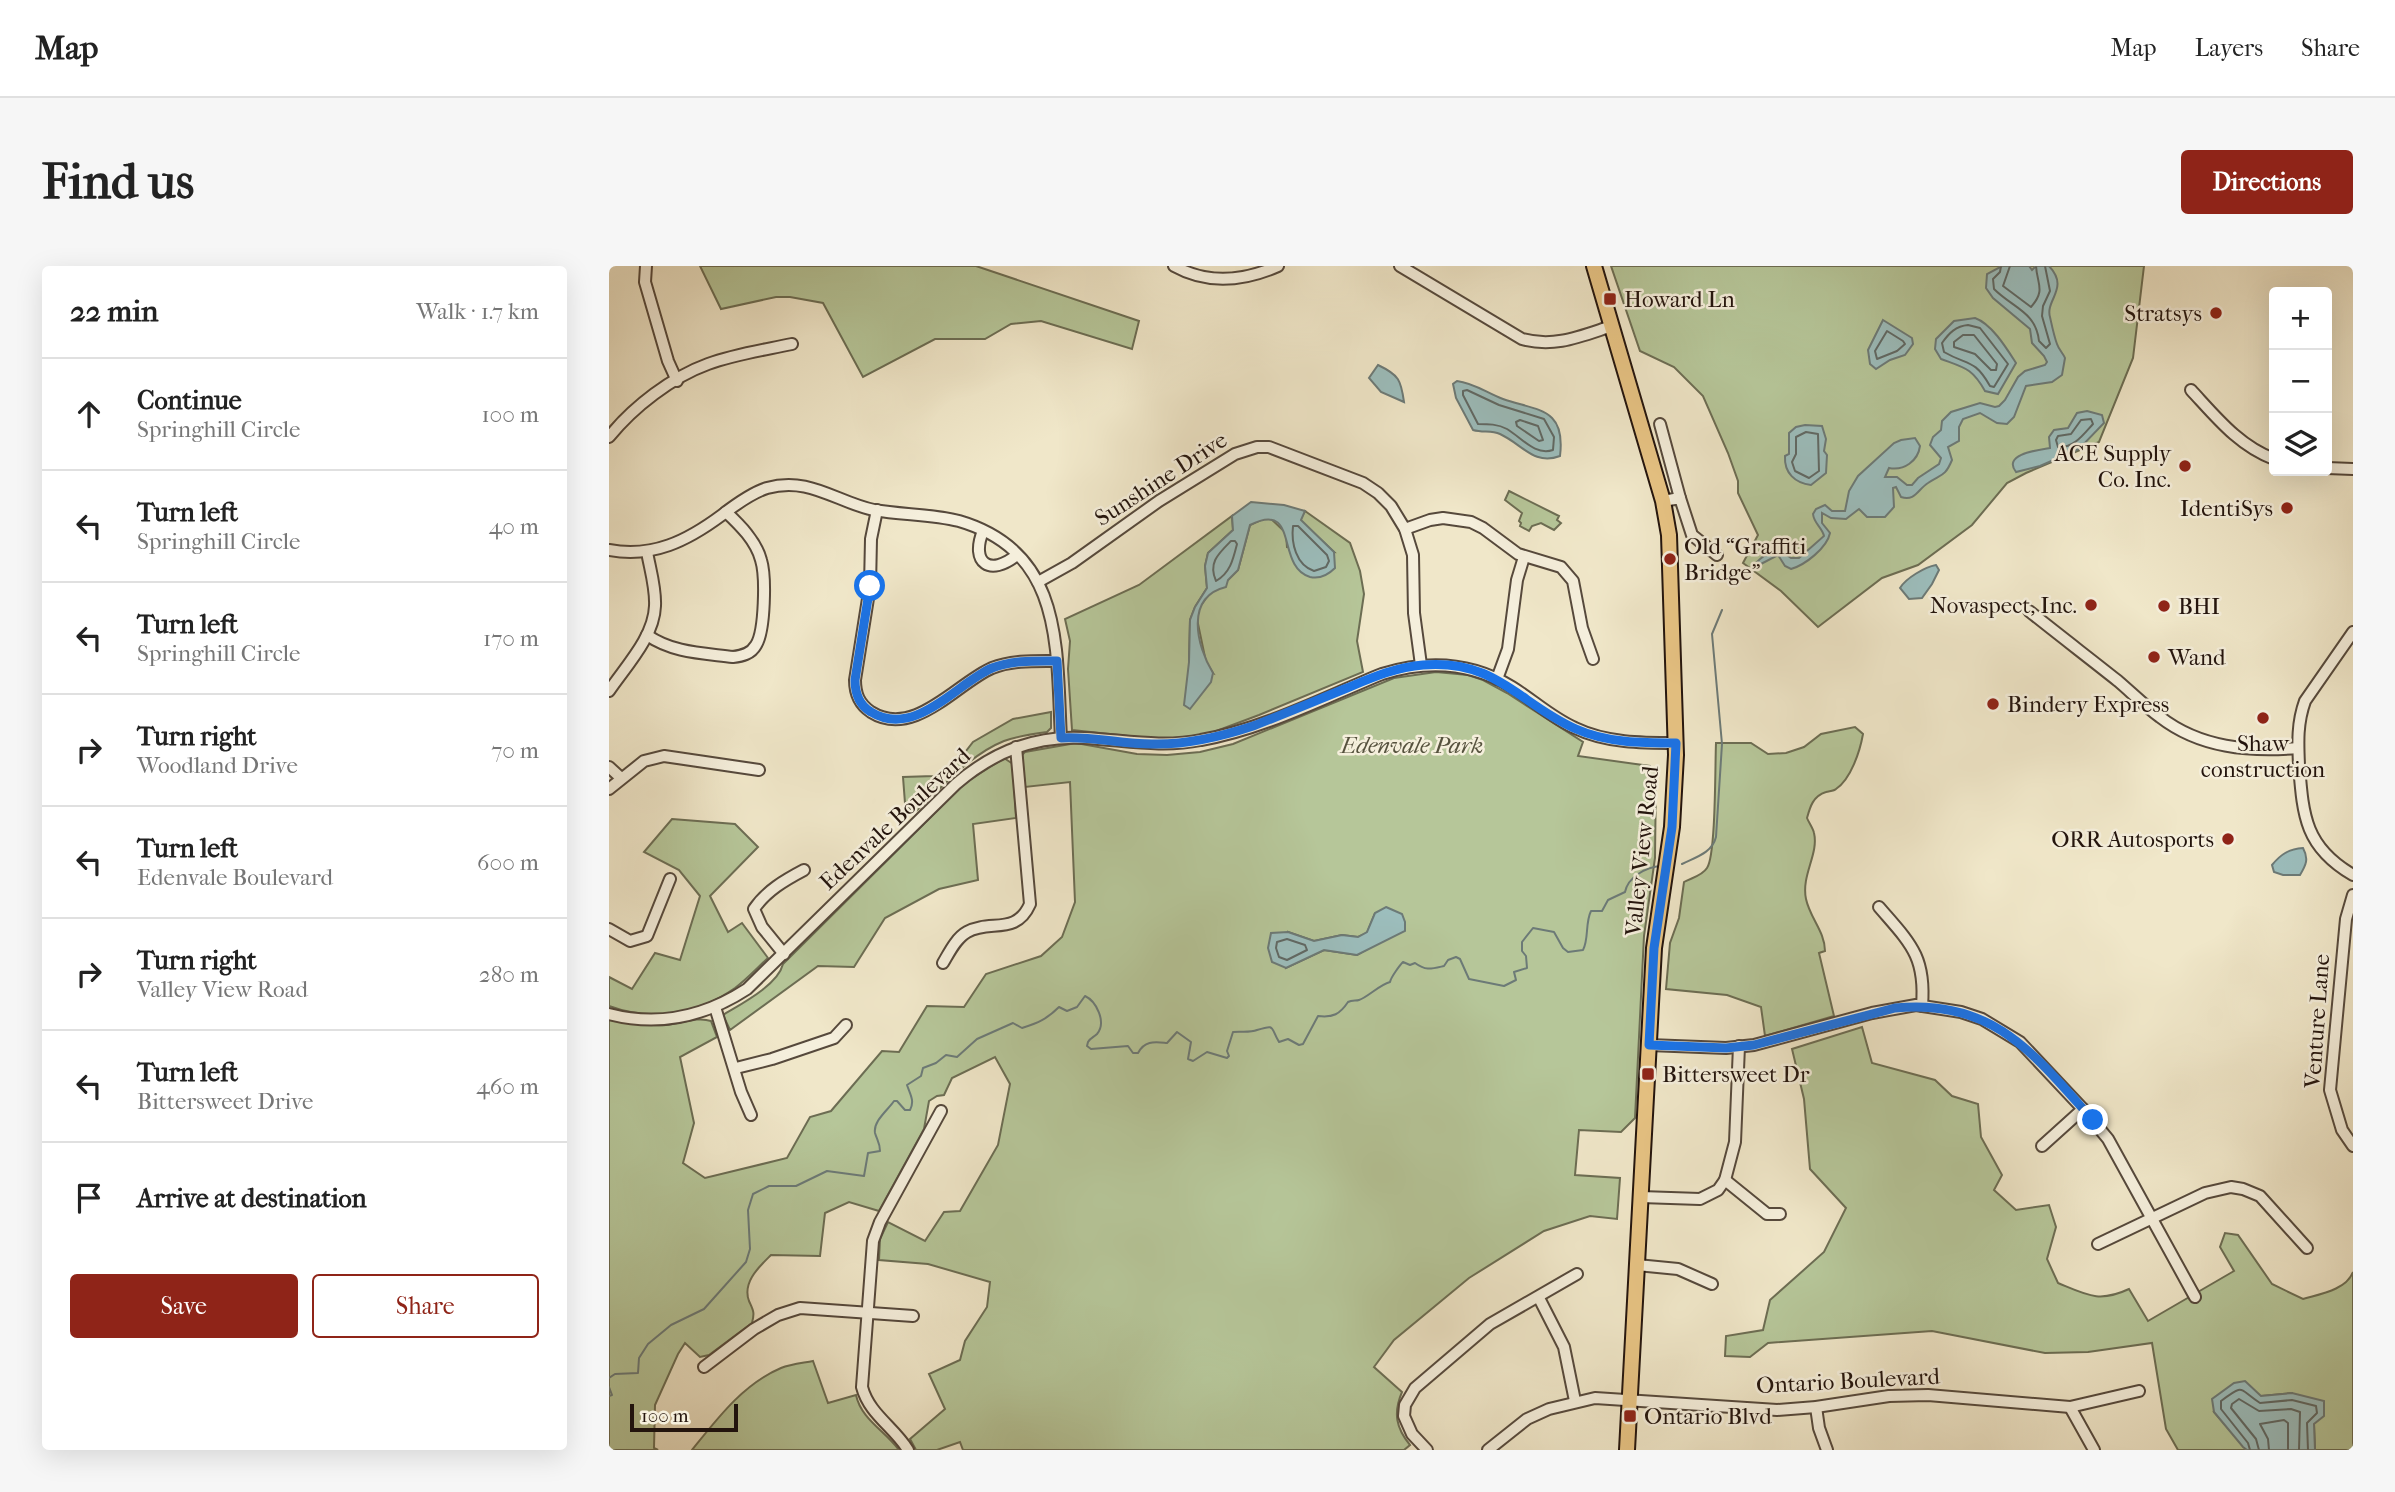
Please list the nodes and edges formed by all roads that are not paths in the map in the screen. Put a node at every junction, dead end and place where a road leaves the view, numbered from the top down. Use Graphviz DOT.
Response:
graph roads {
  1 [pos="646,266"];
  2 [pos="1174,266"];
  3 [pos="1278,266"];
  4 [pos="1400,266"];
  5 [pos="1594,266"];
  6 [pos="1612,326"];
  7 [pos="792,344"];
  8 [pos="677,381"];
  9 [pos="2191,390"];
  10 [pos="1660,424"];
  11 [pos="1664,436"];
  12 [pos="609,437"];
  13 [pos="1646,440"];
  14 [pos="2269,456"];
  15 [pos="2332,468"];
  16 [pos="2353,469"];
  17 [pos="1680,498"];
  18 [pos="1663,501"];
  19 [pos="877,510"];
  20 [pos="726,512"];
  21 [pos="1405,529"];
  22 [pos="983,531"];
  23 [pos="609,550"];
  24 [pos="647,552"];
  25 [pos="1017,555"];
  26 [pos="1717,555"];
  27 [pos="1524,557"];
  28 [pos="1038,582"];
  29 [pos="2029,611"];
  30 [pos="2353,632"];
  31 [pos="647,635"];
  32 [pos="1593,659"];
  33 [pos="1057,661"];
  34 [pos="1421,665"];
  35 [pos="1497,679"];
  36 [pos="609,691"];
  37 [pos="1061,738"];
  38 [pos="1676,743"];
  39 [pos="1016,747"];
  40 [pos="2298,748"];
  41 [pos="609,767"];
  42 [pos="759,770"];
  43 [pos="621,778"];
  44 [pos="609,789"];
  45 [pos="804,870"];
  46 [pos="2353,875"];
  47 [pos="670,879"];
  48 [pos="2353,895"];
  49 [pos="1879,907"];
  50 [pos="609,929"];
  51 [pos="784,954"];
  52 [pos="943,963"];
  53 [pos="1922,1006"];
  54 [pos="715,1007"];
  55 [pos="609,1014"];
  56 [pos="846,1024"];
  57 [pos="1649,1045"];
  58 [pos="1739,1046"];
  59 [pos="736,1068"];
  60 [pos="2083,1109"];
  61 [pos="941,1111"];
  62 [pos="751,1115"];
  63 [pos="2042,1146"];
  64 [pos="2353,1146"];
  65 [pos="1725,1180"];
  66 [pos="1641,1197"];
  67 [pos="1780,1213"];
  68 [pos="2152,1218"];
  69 [pos="2098,1244"];
  70 [pos="2308,1248"];
  71 [pos="1637,1265"];
  72 [pos="1577,1274"];
  73 [pos="1712,1284"];
  74 [pos="2195,1297"];
  75 [pos="1539,1298"];
  76 [pos="867,1312"];
  77 [pos="913,1316"];
  78 [pos="704,1367"];
  79 [pos="2139,1391"];
  80 [pos="1630,1399"];
  81 [pos="1575,1401"];
  82 [pos="1816,1407"];
  83 [pos="2070,1407"];
  84 [pos="1490,1449"];
  85 [pos="908,1450"];
  86 [pos="1427,1450"];
  87 [pos="1627,1450"];
  88 [pos="1827,1450"];
  89 [pos="2094,1450"];
  1 -- 8 [label="street"];
  2 -- 3 [label="street"];
  4 -- 6 [label="street"];
  5 -- 6 [label="main road, Valley View Road"];
  6 -- 13 [label="main road, Valley View Road"];
  7 -- 8 [label="street"];
  8 -- 12 [label="street"];
  9 -- 14 [label="street"];
  10 -- 11 [label="street"];
  11 -- 13 [label="street"];
  11 -- 17 [label="street"];
  13 -- 18 [label="main road, Valley View Road"];
  15 -- 16 [label="street"];
  17 -- 18 [label="street"];
  17 -- 26 [label="street"];
  18 -- 38 [label="main road, Valley View Road"];
  19 -- 20 [label="street"];
  19 -- 22 [label="street"];
  19 -- 33 [label="street"];
  20 -- 24 [label="street"];
  20 -- 31 [label="street"];
  21 -- 27 [label="street"];
  21 -- 28 [label="street, Sunshine Drive"];
  21 -- 34 [label="street, Sunshine Drive"];
  22 -- 25 [label="street"];
  22 -- 25 [label="street"];
  23 -- 24 [label="street"];
  24 -- 31 [label="street"];
  25 -- 28 [label="street"];
  27 -- 32 [label="street"];
  27 -- 35 [label="street"];
  28 -- 33 [label="street"];
  29 -- 40 [label="street"];
  30 -- 40 [label="street"];
  31 -- 36 [label="street"];
  33 -- 37 [label="street"];
  34 -- 35 [label="street, Edenvale Boulevard"];
  34 -- 37 [label="street, Edenvale Boulevard"];
  35 -- 38 [label="street, Edenvale Boulevard"];
  37 -- 39 [label="street, Edenvale Boulevard"];
  38 -- 57 [label="main road, Valley View Road"];
  39 -- 51 [label="street, Edenvale Boulevard"];
  39 -- 52 [label="street"];
  40 -- 46 [label="street"];
  41 -- 43 [label="street"];
  42 -- 43 [label="street"];
  43 -- 44 [label="street"];
  45 -- 51 [label="street"];
  47 -- 50 [label="street"];
  48 -- 64 [label="street, Venture Lane"];
  49 -- 53 [label="street"];
  51 -- 54 [label="street, Edenvale Boulevard"];
  53 -- 58 [label="street"];
  53 -- 60 [label="street"];
  54 -- 55 [label="street, Edenvale Boulevard"];
  54 -- 59 [label="street"];
  56 -- 59 [label="street"];
  57 -- 58 [label="street"];
  57 -- 66 [label="main road, Valley View Road"];
  58 -- 65 [label="street"];
  59 -- 62 [label="street"];
  60 -- 63 [label="street"];
  60 -- 68 [label="street"];
  61 -- 76 [label="street"];
  65 -- 66 [label="street"];
  65 -- 67 [label="street"];
  66 -- 71 [label="main road, Valley View Road"];
  68 -- 69 [label="street"];
  68 -- 70 [label="street"];
  68 -- 74 [label="street"];
  71 -- 73 [label="street"];
  71 -- 80 [label="main road, Valley View Road"];
  72 -- 75 [label="street"];
  75 -- 81 [label="street"];
  75 -- 86 [label="street"];
  76 -- 77 [label="street"];
  76 -- 78 [label="street"];
  76 -- 85 [label="street"];
  79 -- 83 [label="street, Ontario Boulevard"];
  80 -- 81 [label="street, Ontario Boulevard"];
  80 -- 82 [label="street, Ontario Boulevard"];
  80 -- 87 [label="main road, Valley View Road"];
  81 -- 84 [label="street, Ontario Boulevard"];
  82 -- 83 [label="street, Ontario Boulevard"];
  82 -- 88 [label="street"];
  83 -- 89 [label="street"];
}
